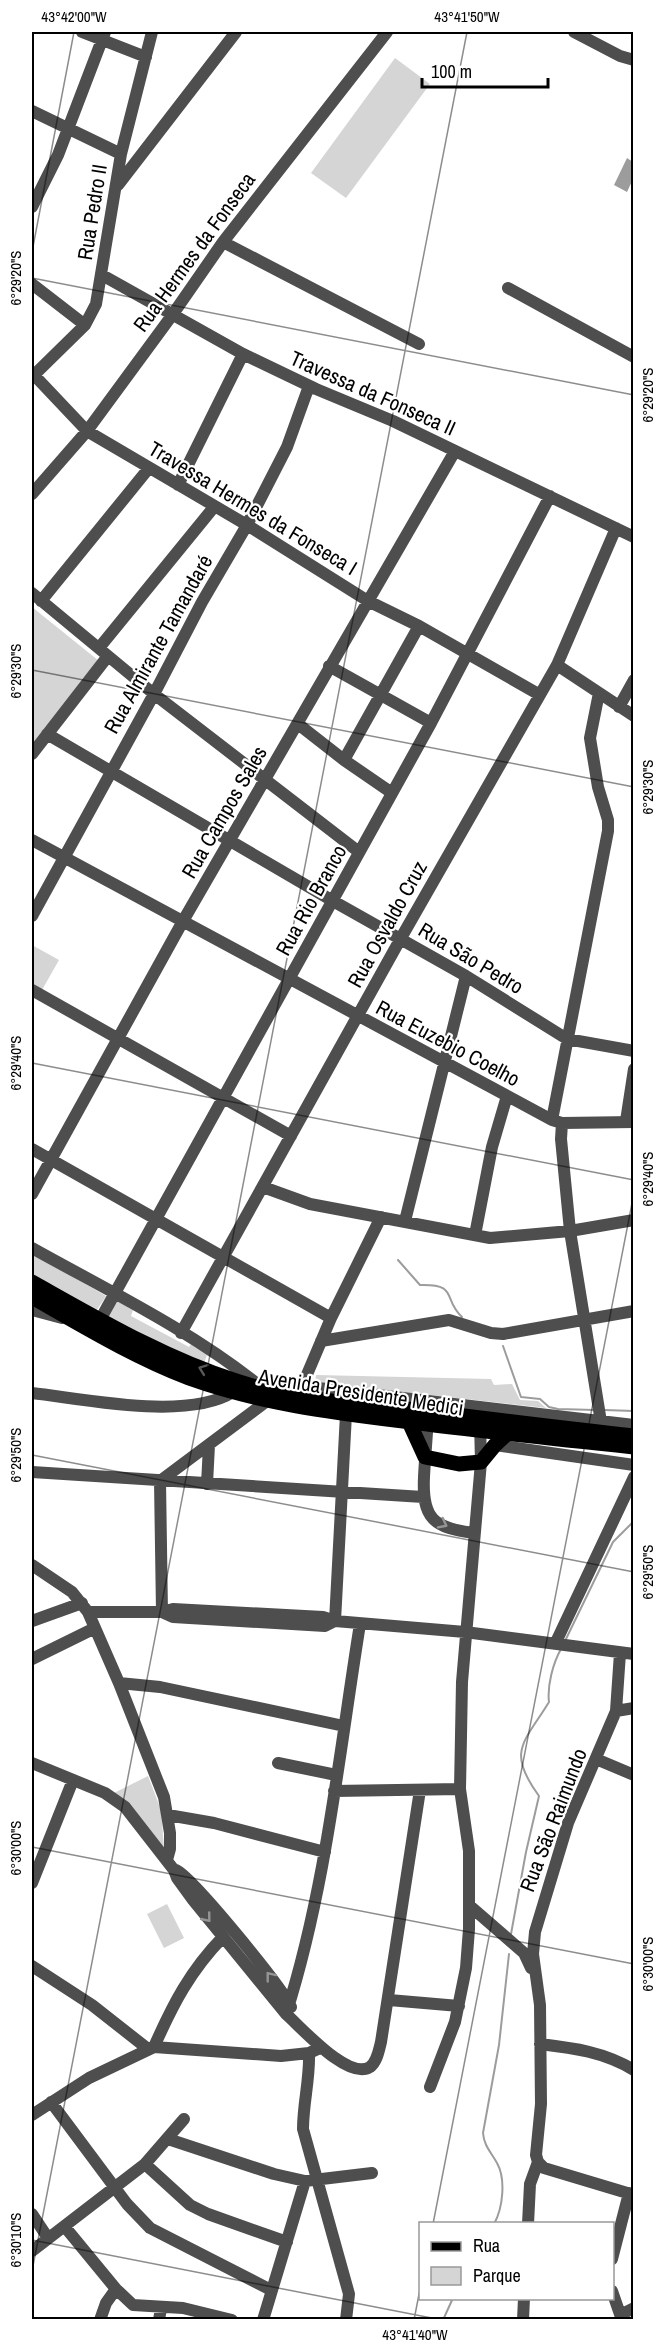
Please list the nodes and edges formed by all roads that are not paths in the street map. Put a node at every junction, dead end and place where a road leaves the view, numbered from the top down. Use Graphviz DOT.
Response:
graph roads {
  1 [pos="82,32"];
  2 [pos="152,32"];
  3 [pos="236,32"];
  4 [pos="574,32"];
  5 [pos="380,34"];
  6 [pos="103,36"];
  7 [pos="620,56"];
  8 [pos="146,57"];
  9 [pos="633,60"];
  10 [pos="633,68"];
  11 [pos="32,111"];
  12 [pos="68,128"];
  13 [pos="122,154"];
  14 [pos="115,189"];
  15 [pos="32,207"];
  16 [pos="223,242"];
  17 [pos="102,275"];
  18 [pos="32,284"];
  19 [pos="508,288"];
  20 [pos="173,314"];
  21 [pos="85,325"];
  22 [pos="419,344"];
  23 [pos="243,354"];
  24 [pos="633,357"];
  25 [pos="33,376"];
  26 [pos="309,386"];
  27 [pos="87,431"];
  28 [pos="454,451"];
  29 [pos="149,468"];
  30 [pos="178,485"];
  31 [pos="32,494"];
  32 [pos="550,496"];
  33 [pos="214,507"];
  34 [pos="247,525"];
  35 [pos="616,528"];
  36 [pos="633,537"];
  37 [pos="36,597"];
  38 [pos="368,601"];
  39 [pos="419,626"];
  40 [pos="103,652"];
  41 [pos="468,653"];
  42 [pos="557,665"];
  43 [pos="329,666"];
  44 [pos="633,680"];
  45 [pos="599,693"];
  46 [pos="154,694"];
  47 [pos="381,694"];
  48 [pos="540,695"];
  49 [pos="619,706"];
  50 [pos="633,716"];
  51 [pos="431,723"];
  52 [pos="298,724"];
  53 [pos="47,734"];
  54 [pos="32,754"];
  55 [pos="344,760"];
  56 [pos="112,770"];
  57 [pos="264,781"];
  58 [pos="392,793"];
  59 [pos="32,840"];
  60 [pos="231,840"];
  61 [pos="359,852"];
  62 [pos="63,857"];
  63 [pos="333,901"];
  64 [pos="32,916"];
  65 [pos="183,921"];
  66 [pos="401,938"];
  67 [pos="466,976"];
  68 [pos="291,978"];
  69 [pos="32,990"];
  70 [pos="357,1017"];
  71 [pos="567,1039"];
  72 [pos="117,1040"];
  73 [pos="633,1051"];
  74 [pos="445,1062"];
  75 [pos="633,1069"];
  76 [pos="507,1096"];
  77 [pos="225,1098"];
  78 [pos="557,1121"];
  79 [pos="630,1121"];
  80 [pos="291,1136"];
  81 [pos="32,1149"];
  82 [pos="51,1160"];
  83 [pos="263,1187"];
  84 [pos="32,1194"];
  85 [pos="381,1217"];
  86 [pos="156,1219"];
  87 [pos="633,1220"];
  88 [pos="405,1221"];
  89 [pos="570,1231"];
  90 [pos="475,1235"];
  91 [pos="32,1248"];
  92 [pos="223,1258"];
  93 [pos="32,1282"];
  94 [pos="114,1294"];
  95 [pos="32,1297"];
  96 [pos="32,1310"];
  97 [pos="633,1311"];
  98 [pos="331,1318"];
  99 [pos="71,1320"];
  100 [pos="100,1320"];
  101 [pos="584,1320"];
  102 [pos="181,1333"];
  103 [pos="122,1340"];
  104 [pos="321,1341"];
  105 [pos="235,1387"];
  106 [pos="32,1393"];
  107 [pos="265,1395"];
  108 [pos="299,1396"];
  109 [pos="346,1414"];
  110 [pos="428,1418"];
  111 [pos="409,1422"];
  112 [pos="601,1422"];
  113 [pos="480,1424"];
  114 [pos="633,1425"];
  115 [pos="508,1433"];
  116 [pos="633,1436"];
  117 [pos="209,1445"];
  118 [pos="495,1445"];
  119 [pos="633,1447"];
  120 [pos="425,1457"];
  121 [pos="481,1462"];
  122 [pos="633,1465"];
  123 [pos="32,1472"];
  124 [pos="633,1477"];
  125 [pos="160,1481"];
  126 [pos="207,1484"];
  127 [pos="342,1492"];
  128 [pos="423,1497"];
  129 [pos="474,1533"];
  130 [pos="32,1565"];
  131 [pos="85,1607"];
  132 [pos="162,1612"];
  133 [pos="32,1621"];
  134 [pos="335,1621"];
  135 [pos="360,1624"];
  136 [pos="95,1628"];
  137 [pos="465,1632"];
  138 [pos="561,1643"];
  139 [pos="620,1653"];
  140 [pos="633,1654"];
  141 [pos="32,1659"];
  142 [pos="119,1683"];
  143 [pos="633,1708"];
  144 [pos="616,1711"];
  145 [pos="344,1726"];
  146 [pos="596,1759"];
  147 [pos="32,1763"];
  148 [pos="278,1763"];
  149 [pos="633,1774"];
  150 [pos="336,1775"];
  151 [pos="73,1780"];
  152 [pos="460,1789"];
  153 [pos="420,1790"];
  154 [pos="334,1791"];
  155 [pos="168,1815"];
  156 [pos="325,1852"];
  157 [pos="171,1865"];
  158 [pos="32,1883"];
  159 [pos="470,1906"];
  160 [pos="223,1937"];
  161 [pos="32,1966"];
  162 [pos="538,1980"];
  163 [pos="389,2000"];
  164 [pos="459,2007"];
  165 [pos="288,2008"];
  166 [pos="540,2044"];
  167 [pos="151,2048"];
  168 [pos="315,2051"];
  169 [pos="633,2070"];
  170 [pos="430,2087"];
  171 [pos="51,2102"];
  172 [pos="32,2115"];
  173 [pos="184,2119"];
  174 [pos="168,2139"];
  175 [pos="538,2162"];
  176 [pos="146,2164"];
  177 [pos="372,2174"];
  178 [pos="310,2181"];
  179 [pos="116,2188"];
  180 [pos="631,2194"];
  181 [pos="32,2214"];
  182 [pos="528,2222"];
  183 [pos="65,2227"];
  184 [pos="48,2238"];
  185 [pos="287,2242"];
  186 [pos="32,2251"];
  187 [pos="614,2252"];
  188 [pos="116,2289"];
  189 [pos="271,2290"];
  190 [pos="614,2296"];
  191 [pos="524,2300"];
  192 [pos="633,2308"];
  193 [pos="160,2314"];
  194 [pos="622,2317"];
  195 [pos="219,2318"];
  196 [pos="100,2319"];
  197 [pos="232,2319"];
  198 [pos="263,2319"];
  199 [pos="346,2319"];
  200 [pos="523,2319"];
  1 -- 6 [label="street"];
  2 -- 8 [label="street, Rua Pedro II"];
  3 -- 14 [label="street"];
  4 -- 7 [label="street"];
  5 -- 16 [label="street, Rua Hermes da Fonseca"];
  6 -- 8 [label="street"];
  6 -- 12 [label="street"];
  7 -- 9 [label="street"];
  7 -- 10 [label="street"];
  8 -- 13 [label="street, Rua Pedro II"];
  11 -- 12 [label="street"];
  12 -- 13 [label="street"];
  12 -- 15 [label="street"];
  13 -- 14 [label="street, Rua Pedro II"];
  14 -- 17 [label="street, Rua Pedro II"];
  16 -- 20 [label="street, Rua Hermes da Fonseca"];
  16 -- 22 [label="street"];
  17 -- 20 [label="street, Travessa da Fonseca II"];
  17 -- 21 [label="street, Rua Pedro II"];
  18 -- 21 [label="street"];
  19 -- 24 [label="street"];
  20 -- 23 [label="street, Travessa da Fonseca II"];
  20 -- 27 [label="street, Rua Hermes da Fonseca"];
  21 -- 25 [label="street, Rua Pedro II"];
  23 -- 26 [label="street, Travessa da Fonseca II"];
  23 -- 30 [label="street"];
  25 -- 27 [label="street, Travessa Hermes da Fonseca I"];
  26 -- 28 [label="street, Travessa da Fonseca II"];
  26 -- 34 [label="street, Rua Almirante Tamandaré"];
  27 -- 29 [label="street, Travessa Hermes da Fonseca I"];
  27 -- 31 [label="street, Rua Hermes da Fonseca"];
  28 -- 32 [label="street, Travessa da Fonseca II"];
  28 -- 38 [label="street, Rua Campos Sales"];
  29 -- 30 [label="street, Travessa Hermes da Fonseca I"];
  29 -- 37 [label="street"];
  30 -- 33 [label="street, Travessa Hermes da Fonseca I"];
  32 -- 35 [label="street, Travessa da Fonseca II"];
  32 -- 41 [label="street, Rua Rio Branco"];
  33 -- 34 [label="street, Travessa Hermes da Fonseca I"];
  33 -- 40 [label="street"];
  34 -- 38 [label="street, Travessa Hermes da Fonseca I"];
  34 -- 46 [label="street, Rua Almirante Tamandaré"];
  35 -- 36 [label="street, Travessa da Fonseca II"];
  35 -- 42 [label="street, Rua Osvaldo Cruz"];
  37 -- 40 [label="street"];
  38 -- 39 [label="street, Travessa Hermes da Fonseca I"];
  38 -- 43 [label="street, Rua Campos Sales"];
  39 -- 41 [label="street, Travessa Hermes da Fonseca I"];
  39 -- 47 [label="street"];
  40 -- 46 [label="street"];
  40 -- 53 [label="street"];
  41 -- 48 [label="street, Travessa Hermes da Fonseca I"];
  41 -- 51 [label="street, Rua Rio Branco"];
  42 -- 45 [label="street"];
  42 -- 48 [label="street, Rua Osvaldo Cruz"];
  43 -- 47 [label="street"];
  43 -- 52 [label="street, Rua Campos Sales"];
  44 -- 49 [label="street"];
  45 -- 49 [label="street"];
  45 -- 71 [label="street"];
  46 -- 56 [label="street, Rua Almirante Tamandaré"];
  46 -- 57 [label="street"];
  47 -- 51 [label="street"];
  47 -- 55 [label="street"];
  48 -- 66 [label="street, Rua Osvaldo Cruz"];
  49 -- 50 [label="street"];
  51 -- 58 [label="street, Rua Rio Branco"];
  52 -- 55 [label="street"];
  52 -- 57 [label="street, Rua Campos Sales"];
  53 -- 54 [label="street"];
  53 -- 56 [label="street, Rua São Pedro"];
  55 -- 58 [label="street"];
  56 -- 60 [label="street, Rua São Pedro"];
  56 -- 62 [label="street, Rua Almirante Tamandaré"];
  57 -- 60 [label="street, Rua Campos Sales"];
  57 -- 61 [label="street"];
  58 -- 61 [label="street, Rua Rio Branco"];
  59 -- 62 [label="street, Rua Euzebio Coelho"];
  60 -- 63 [label="street, Rua São Pedro"];
  60 -- 65 [label="street, Rua Campos Sales"];
  61 -- 63 [label="street, Rua Rio Branco"];
  62 -- 64 [label="street, Rua Almirante Tamandaré"];
  62 -- 65 [label="street, Rua Euzebio Coelho"];
  63 -- 66 [label="street, Rua São Pedro"];
  63 -- 68 [label="street, Rua Rio Branco"];
  65 -- 68 [label="street, Rua Euzebio Coelho"];
  65 -- 72 [label="street, Rua Campos Sales"];
  66 -- 67 [label="street, Rua São Pedro"];
  66 -- 70 [label="street, Rua Osvaldo Cruz"];
  67 -- 71 [label="street, Rua São Pedro"];
  67 -- 74 [label="street"];
  68 -- 70 [label="street, Rua Euzebio Coelho"];
  68 -- 77 [label="street, Rua Rio Branco"];
  69 -- 72 [label="street"];
  70 -- 74 [label="street, Rua Euzebio Coelho"];
  70 -- 80 [label="street, Rua Osvaldo Cruz"];
  71 -- 73 [label="street, Rua São Pedro"];
  71 -- 78 [label="street"];
  72 -- 77 [label="street"];
  72 -- 82 [label="street, Rua Campos Sales"];
  74 -- 76 [label="street, Rua Euzebio Coelho"];
  74 -- 88 [label="street"];
  75 -- 79 [label="street"];
  76 -- 78 [label="street, Rua Euzebio Coelho"];
  76 -- 90 [label="street"];
  77 -- 80 [label="street"];
  77 -- 86 [label="street, Rua Rio Branco"];
  78 -- 79 [label="street, Rua Euzebio Coelho"];
  78 -- 89 [label="street"];
  80 -- 83 [label="street, Rua Osvaldo Cruz"];
  81 -- 82 [label="street"];
  82 -- 84 [label="street, Rua Campos Sales"];
  82 -- 86 [label="street"];
  83 -- 85 [label="street"];
  83 -- 92 [label="street, Rua Osvaldo Cruz"];
  85 -- 88 [label="street"];
  85 -- 98 [label="street"];
  86 -- 92 [label="street"];
  86 -- 94 [label="street, Rua Rio Branco"];
  87 -- 89 [label="street"];
  88 -- 90 [label="street"];
  89 -- 90 [label="street"];
  89 -- 101 [label="street"];
  91 -- 94 [label="street, Avenida Presidente Medici"];
  92 -- 98 [label="street"];
  92 -- 102 [label="street, Rua Osvaldo Cruz"];
  93 -- 100 [label="main road, Avenida Presidente Medici"];
  94 -- 100 [label="street, Rua Rio Branco"];
  94 -- 102 [label="street, Avenida Presidente Medici"];
  95 -- 99 [label="main road, Avenida Presidente Medici"];
  96 -- 99 [label="street"];
  97 -- 101 [label="street"];
  98 -- 104 [label="street"];
  99 -- 103 [label="main road, Avenida Presidente Medici"];
  100 -- 103 [label="main road, Avenida Presidente Medici"];
  101 -- 104 [label="street"];
  101 -- 112 [label="street"];
  102 -- 107 [label="street, Avenida Presidente Medici"];
  103 -- 105 [label="main road, Avenida Presidente Medici"];
  104 -- 108 [label="street"];
  105 -- 106 [label="street"];
  105 -- 107 [label="main road, Avenida Presidente Medici"];
  107 -- 108 [label="main road, Avenida Presidente Medici"];
  107 -- 117 [label="street"];
  108 -- 109 [label="main road, Avenida Presidente Medici"];
  108 -- 110 [label="main road, Avenida Presidente Medici"];
  108 -- 112 [label="street"];
  109 -- 111 [label="main road, Avenida Presidente Medici"];
  109 -- 127 [label="street"];
  110 -- 111 [label="main road, Avenida Presidente Medici"];
  110 -- 113 [label="main road, Avenida Presidente Medici"];
  110 -- 120 [label="street"];
  111 -- 120 [label="main road"];
  112 -- 114 [label="street"];
  113 -- 115 [label="main road, Avenida Presidente Medici"];
  113 -- 116 [label="main road, Avenida Presidente Medici"];
  113 -- 121 [label="street"];
  115 -- 118 [label="main road"];
  115 -- 119 [label="main road, Avenida Presidente Medici"];
  117 -- 125 [label="street"];
  117 -- 126 [label="street"];
  118 -- 121 [label="main road"];
  118 -- 122 [label="street"];
  120 -- 121 [label="main road"];
  120 -- 128 [label="street"];
  121 -- 129 [label="street"];
  123 -- 125 [label="street"];
  124 -- 138 [label="street"];
  125 -- 126 [label="street"];
  125 -- 132 [label="street"];
  126 -- 127 [label="street"];
  127 -- 128 [label="street"];
  127 -- 134 [label="street"];
  128 -- 129 [label="street, one-way"];
  129 -- 137 [label="street"];
  130 -- 131 [label="street"];
  131 -- 132 [label="street"];
  131 -- 133 [label="street"];
  131 -- 136 [label="street"];
  132 -- 134 [label="street"];
  134 -- 135 [label="street"];
  135 -- 137 [label="street"];
  135 -- 145 [label="street"];
  136 -- 141 [label="street"];
  136 -- 142 [label="street"];
  137 -- 138 [label="street"];
  137 -- 152 [label="street"];
  138 -- 139 [label="street"];
  139 -- 140 [label="street"];
  139 -- 144 [label="street, Rua São Raimundo"];
  142 -- 145 [label="street"];
  142 -- 155 [label="street"];
  143 -- 144 [label="street"];
  144 -- 146 [label="street, Rua São Raimundo"];
  145 -- 150 [label="street"];
  146 -- 149 [label="street"];
  146 -- 162 [label="street, Rua São Raimundo"];
  147 -- 151 [label="street"];
  148 -- 150 [label="street"];
  150 -- 154 [label="street"];
  151 -- 157 [label="street"];
  151 -- 158 [label="street"];
  152 -- 153 [label="street"];
  152 -- 159 [label="street"];
  153 -- 154 [label="street"];
  153 -- 163 [label="street"];
  154 -- 156 [label="street"];
  155 -- 156 [label="street"];
  155 -- 157 [label="street"];
  156 -- 165 [label="street"];
  157 -- 160 [label="street, one-way"];
  165 -- 157 [label="street, one-way"];
  159 -- 162 [label="street"];
  159 -- 164 [label="street"];
  160 -- 165 [label="street"];
  160 -- 167 [label="street"];
  161 -- 167 [label="street"];
  162 -- 166 [label="street, Rua São Raimundo"];
  163 -- 164 [label="street"];
  163 -- 168 [label="street"];
  164 -- 170 [label="street"];
  165 -- 168 [label="street"];
  166 -- 169 [label="street"];
  166 -- 175 [label="street, Rua São Raimundo"];
  167 -- 168 [label="street"];
  167 -- 171 [label="street"];
  168 -- 178 [label="street"];
  171 -- 172 [label="street"];
  171 -- 179 [label="street"];
  173 -- 174 [label="street"];
  174 -- 176 [label="street"];
  174 -- 178 [label="street"];
  175 -- 180 [label="street"];
  175 -- 182 [label="street"];
  176 -- 179 [label="street"];
  176 -- 185 [label="street"];
  177 -- 178 [label="street"];
  178 -- 185 [label="street"];
  178 -- 199 [label="street"];
  179 -- 183 [label="street"];
  179 -- 189 [label="street"];
  180 -- 187 [label="street"];
  181 -- 184 [label="street"];
  183 -- 184 [label="street"];
  183 -- 188 [label="street"];
  184 -- 186 [label="street"];
  185 -- 189 [label="street"];
  188 -- 193 [label="street"];
  188 -- 196 [label="street"];
  189 -- 198 [label="street"];
  190 -- 194 [label="street"];
  191 -- 200 [label="street"];
  192 -- 194 [label="street"];
  193 -- 195 [label="street"];
  195 -- 197 [label="street"];
}
